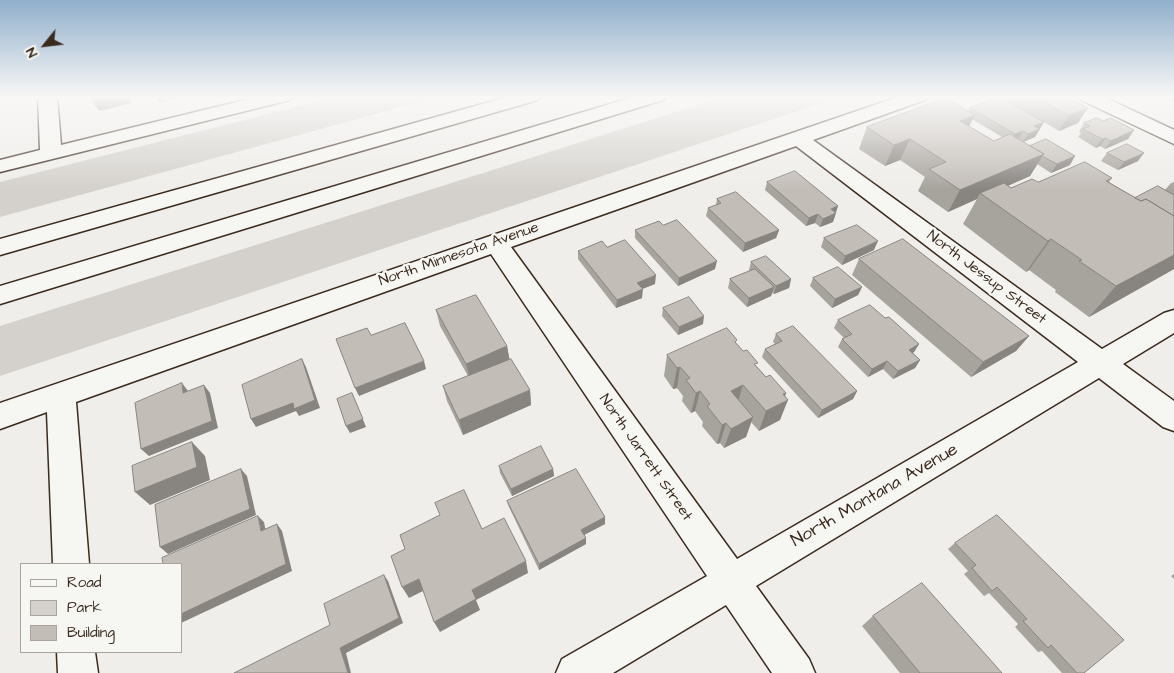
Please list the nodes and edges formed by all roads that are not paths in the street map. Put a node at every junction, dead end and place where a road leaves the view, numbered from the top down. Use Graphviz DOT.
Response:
graph roads {
  1 [pos="49,127"];
  2 [pos="155,127"];
  3 [pos="421,127"];
  4 [pos="552,127"];
  5 [pos="828,127"];
  6 [pos="1152,127"];
  7 [pos="798,138"];
  8 [pos="1174,138"];
  9 [pos="51,153"];
  10 [pos="0,166"];
  11 [pos="495,242"];
  12 [pos="0,247"];
  13 [pos="0,295"];
  14 [pos="1174,320"];
  15 [pos="1100,363"];
  16 [pos="61,394"];
  17 [pos="0,416"];
  18 [pos="1174,418"];
  19 [pos="71,563"];
  20 [pos="730,581"];
  21 [pos="76,653"];
  22 [pos="78,673"];
  23 [pos="576,673"];
  24 [pos="795,673"];
  1 -- 9 [label="main road"];
  2 -- 9 [label="main road"];
  3 -- 12 [label="main road"];
  4 -- 13 [label="main road"];
  5 -- 7 [label="main road, North Minnesota Avenue"];
  6 -- 8 [label="main road"];
  7 -- 11 [label="main road, North Minnesota Avenue"];
  7 -- 15 [label="main road, North Jessup Street"];
  9 -- 10 [label="main road"];
  11 -- 16 [label="main road, North Minnesota Avenue"];
  11 -- 20 [label="main road, North Jarrett Street"];
  14 -- 15 [label="main road, North Montana Avenue"];
  15 -- 18 [label="main road, North Jessup Street"];
  15 -- 20 [label="main road, North Montana Avenue"];
  16 -- 17 [label="main road, North Minnesota Avenue"];
  16 -- 19 [label="main road"];
  20 -- 23 [label="main road, North Montana Avenue"];
  20 -- 24 [label="main road, North Jarrett Street"];
  21 -- 22 [label="main road"];
}
